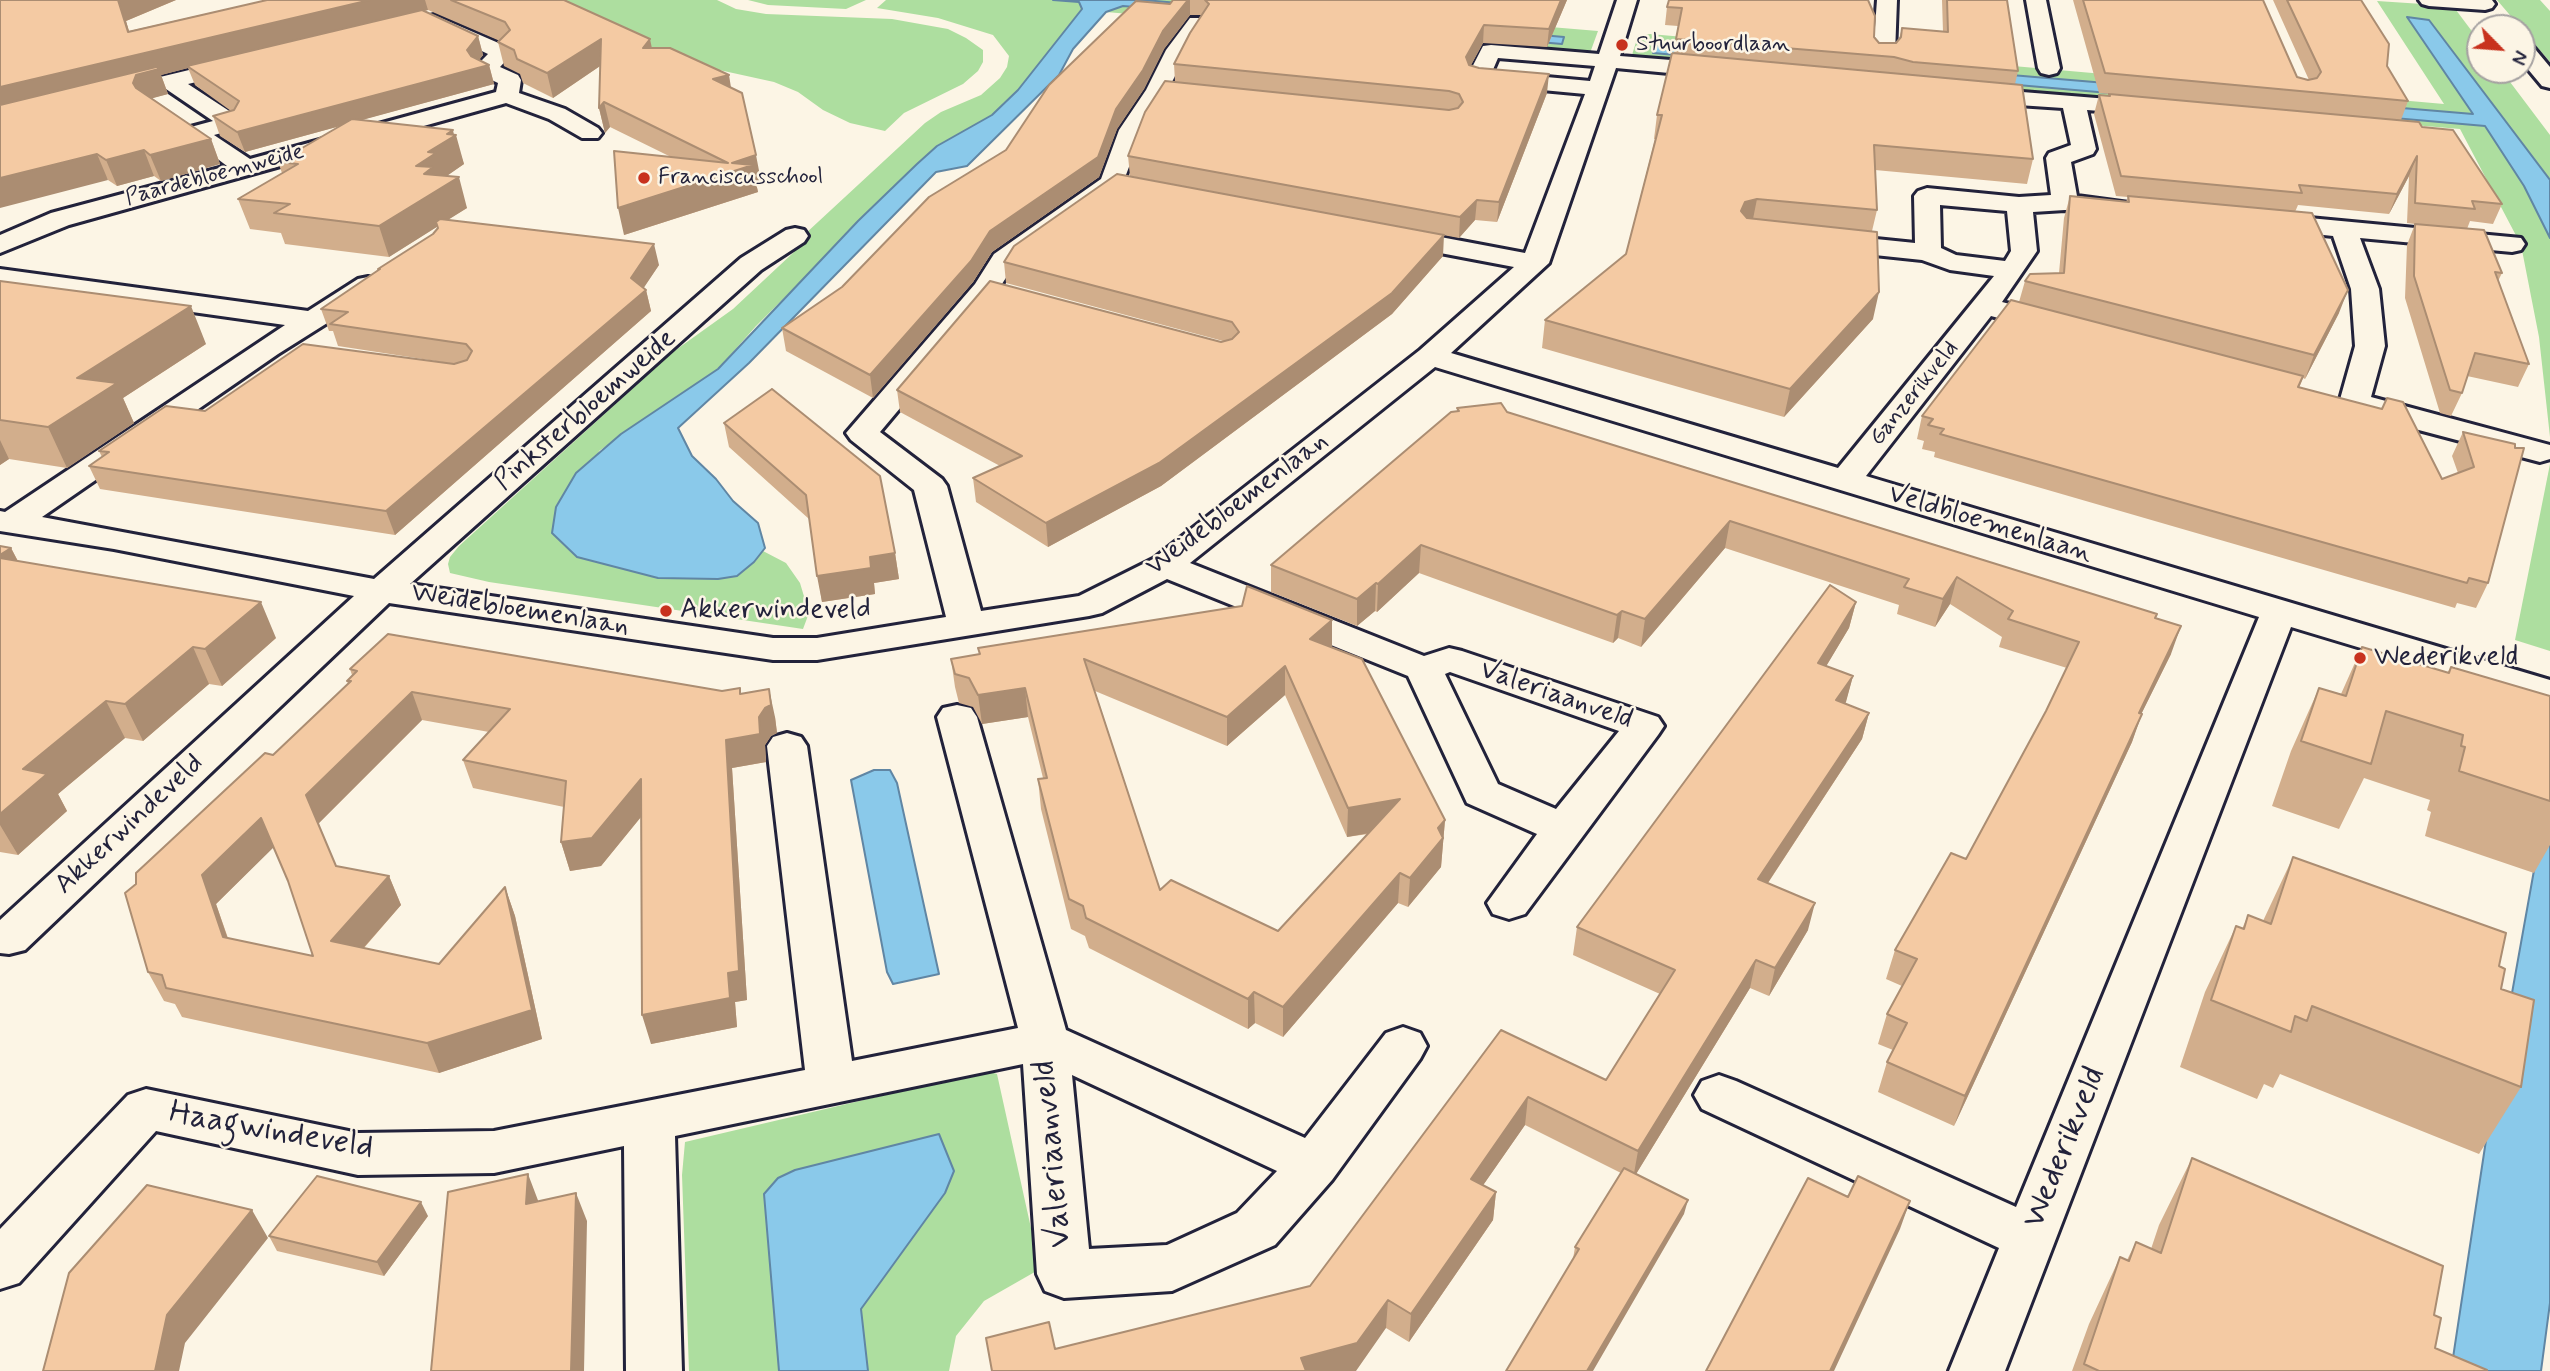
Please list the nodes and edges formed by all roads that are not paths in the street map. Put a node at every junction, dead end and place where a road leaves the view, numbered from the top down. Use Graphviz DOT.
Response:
graph roads {
  1 [pos="1627,0"];
  2 [pos="1887,0"];
  3 [pos="2036,0"];
  4 [pos="2429,0"];
  5 [pos="2489,8"];
  6 [pos="1196,22"];
  7 [pos="410,23"];
  8 [pos="1884,54"];
  9 [pos="258,60"];
  10 [pos="1608,61"];
  11 [pos="2536,64"];
  12 [pos="2049,68"];
  13 [pos="1742,72"];
  14 [pos="2550,81"];
  15 [pos="170,82"];
  16 [pos="1598,88"];
  17 [pos="1949,93"];
  18 [pos="507,96"];
  19 [pos="192,97"];
  20 [pos="90,101"];
  21 [pos="2074,104"];
  22 [pos="156,106"];
  23 [pos="2174,110"];
  24 [pos="590,133"];
  25 [pos="245,167"];
  26 [pos="2065,202"];
  27 [pos="2020,205"];
  28 [pos="2145,210"];
  29 [pos="2238,219"];
  30 [pos="2344,230"];
  31 [pos="1366,231"];
  32 [pos="795,236"];
  33 [pos="1803,240"];
  34 [pos="2512,244"];
  35 [pos="0,245"];
  36 [pos="1928,252"];
  37 [pos="1535,263"];
  38 [pos="396,267"];
  39 [pos="2013,270"];
  40 [pos="0,278"];
  41 [pos="1985,306"];
  42 [pos="313,320"];
  43 [pos="2077,331"];
  44 [pos="268,348"];
  45 [pos="310,354"];
  46 [pos="1430,356"];
  47 [pos="2540,452"];
  48 [pos="1844,481"];
  49 [pos="6,522"];
  50 [pos="1165,566"];
  51 [pos="381,591"];
  52 [pos="2279,612"];
  53 [pos="966,625"];
  54 [pos="1424,669"];
  55 [pos="2550,693"];
  56 [pos="957,717"];
  57 [pos="787,746"];
  58 [pos="1563,830"];
  59 [pos="1509,903"];
  60 [pos="0,937"];
  61 [pos="1045,1041"];
  62 [pos="1403,1046"];
  63 [pos="831,1084"];
  64 [pos="1720,1095"];
  65 [pos="649,1121"];
  66 [pos="1314,1165"];
  67 [pos="2031,1238"];
  68 [pos="0,1266"];
  69 [pos="654,1371"];
  70 [pos="1978,1371"];
  1 -- 10 [label="street, Weidebloemenlaan"];
  2 -- 8 [label="street"];
  3 -- 12 [label="street"];
  4 -- 5 [label="street"];
  6 -- 53 [label="street"];
  7 -- 18 [label="street"];
  9 -- 15 [label="street"];
  10 -- 13 [label="street"];
  10 -- 16 [label="street, Weidebloemenlaan"];
  10 -- 16 [label="street"];
  11 -- 14 [label="street"];
  15 -- 19 [label="street"];
  15 -- 20 [label="street"];
  16 -- 37 [label="street, Weidebloemenlaan"];
  17 -- 21 [label="street"];
  18 -- 24 [label="street"];
  18 -- 25 [label="street, Paardebloemweide"];
  19 -- 22 [label="street"];
  19 -- 25 [label="street"];
  21 -- 23 [label="street"];
  21 -- 26 [label="street"];
  25 -- 35 [label="street, Paardebloemweide"];
  26 -- 27 [label="street"];
  26 -- 28 [label="street"];
  27 -- 36 [label="street"];
  27 -- 39 [label="street, Ganzerikveld"];
  29 -- 30 [label="street"];
  30 -- 34 [label="street"];
  30 -- 47 [label="street"];
  31 -- 37 [label="street"];
  32 -- 51 [label="street, Pinksterbloemweide"];
  33 -- 36 [label="street"];
  36 -- 39 [label="street"];
  37 -- 46 [label="street, Weidebloemenlaan"];
  38 -- 42 [label="street"];
  39 -- 41 [label="street, Ganzerikveld"];
  40 -- 42 [label="street"];
  41 -- 43 [label="street"];
  41 -- 48 [label="street, Ganzerikveld"];
  42 -- 44 [label="street"];
  44 -- 45 [label="street"];
  44 -- 49 [label="street"];
  46 -- 48 [label="street, Veldbloemenlaan"];
  46 -- 50 [label="street, Weidebloemenlaan"];
  48 -- 52 [label="street, Veldbloemenlaan"];
  49 -- 51 [label="street, Weidebloemenlaan"];
  50 -- 53 [label="street, Weidebloemenlaan"];
  50 -- 54 [label="street"];
  51 -- 53 [label="street, Weidebloemenlaan"];
  51 -- 60 [label="street, Akkerwindeveld"];
  52 -- 55 [label="street, Veldbloemenlaan"];
  52 -- 67 [label="street, Wederikveld"];
  54 -- 58 [label="street, Valeriaanveld"];
  54 -- 58 [label="street, Valeriaanveld"];
  56 -- 61 [label="street, Valeriaanveld"];
  57 -- 63 [label="street"];
  58 -- 59 [label="street, Valeriaanveld"];
  61 -- 63 [label="street, Valeriaanveld"];
  61 -- 66 [label="street, Valeriaanveld"];
  61 -- 66 [label="street, Valeriaanveld"];
  62 -- 66 [label="street, Valeriaanveld"];
  63 -- 65 [label="street, Valeriaanveld"];
  64 -- 67 [label="street"];
  65 -- 68 [label="street, Haagwindeveld"];
  65 -- 69 [label="street"];
  67 -- 70 [label="street, Wederikveld"];
}
